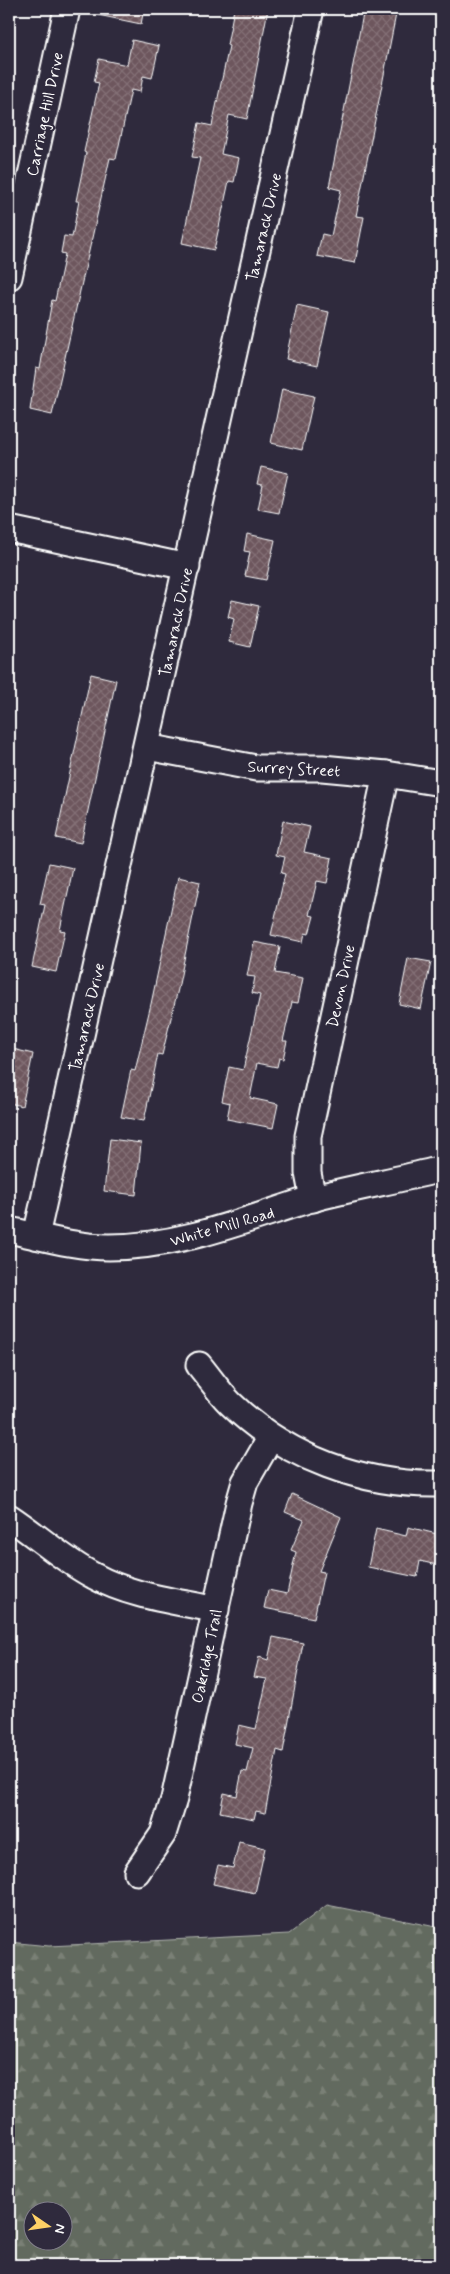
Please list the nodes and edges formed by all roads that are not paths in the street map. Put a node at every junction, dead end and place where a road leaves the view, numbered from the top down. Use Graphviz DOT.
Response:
graph roads {
  1 [pos="67,9"];
  2 [pos="311,9"];
  3 [pos="9,277"];
  4 [pos="9,529"];
  5 [pos="187,567"];
  6 [pos="147,747"];
  7 [pos="386,774"];
  8 [pos="441,783"];
  9 [pos="433,1171"];
  10 [pos="313,1199"];
  11 [pos="9,1230"];
  12 [pos="36,1236"];
  13 [pos="199,1365"];
  14 [pos="270,1437"];
  15 [pos="441,1484"];
  16 [pos="9,1517"];
  17 [pos="216,1610"];
  18 [pos="137,1872"];
  1 -- 3 [label="street, Carriage Hill Drive"];
  2 -- 5 [label="street, Tamarack Drive"];
  4 -- 5 [label="street"];
  5 -- 6 [label="street, Tamarack Drive"];
  6 -- 7 [label="street, Surrey Street"];
  6 -- 12 [label="street, Tamarack Drive"];
  7 -- 8 [label="street, Surrey Street"];
  7 -- 10 [label="street, Devon Drive"];
  9 -- 10 [label="street, White Mill Road"];
  10 -- 12 [label="street, White Mill Road"];
  11 -- 12 [label="street, White Mill Road"];
  13 -- 14 [label="street"];
  14 -- 15 [label="street"];
  14 -- 17 [label="street, Oakridge Trail"];
  16 -- 17 [label="street"];
  17 -- 18 [label="street, Oakridge Trail"];
}
